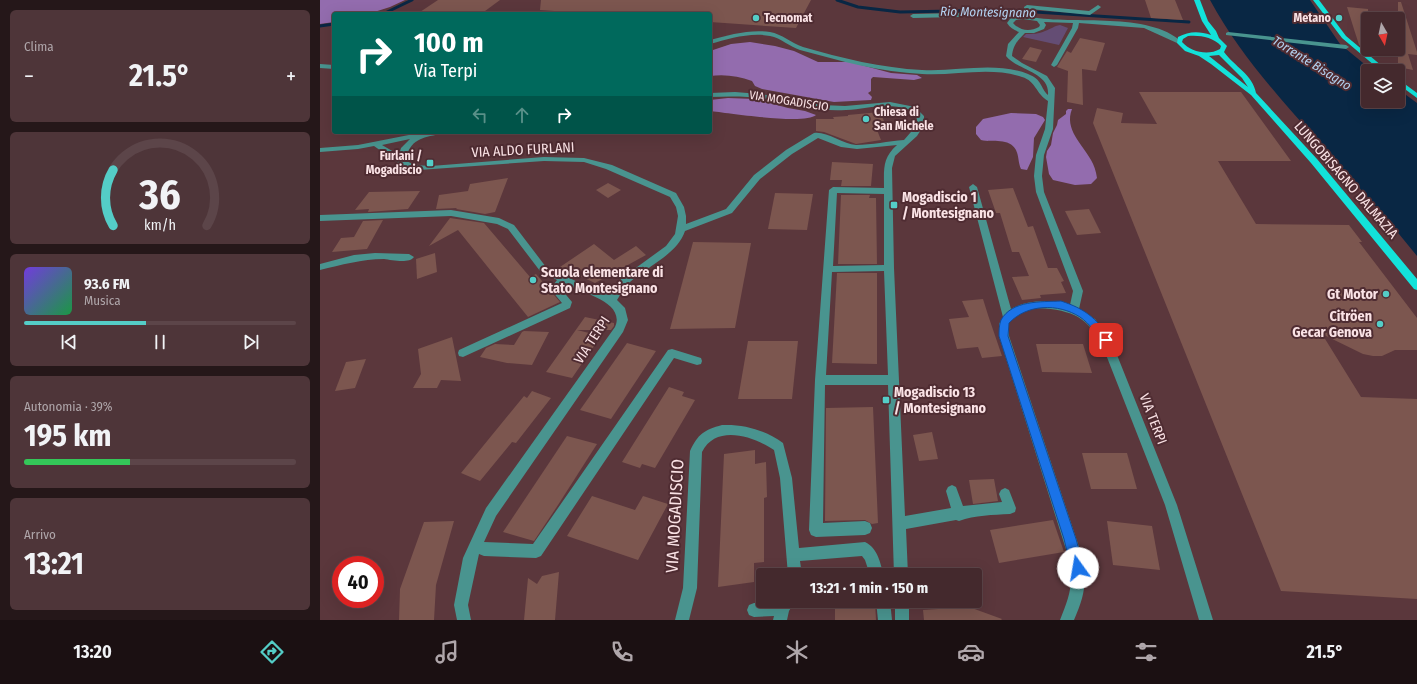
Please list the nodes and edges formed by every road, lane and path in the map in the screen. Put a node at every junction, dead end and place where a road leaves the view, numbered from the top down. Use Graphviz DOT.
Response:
graph roads {
  1 [pos="1097,0"];
  2 [pos="1197,0"];
  3 [pos="1316,0"];
  4 [pos="1028,13"];
  5 [pos="913,16"];
  6 [pos="1100,16"];
  7 [pos="1014,18"];
  8 [pos="1076,22"];
  9 [pos="1041,23"];
  10 [pos="1206,24"];
  11 [pos="1015,29"];
  12 [pos="1024,32"];
  13 [pos="1194,34"];
  14 [pos="1228,34"];
  15 [pos="1180,39"];
  16 [pos="1216,39"];
  17 [pos="1012,41"];
  18 [pos="712,42"];
  19 [pos="1346,47"];
  20 [pos="1220,52"];
  21 [pos="1199,53"];
  22 [pos="1377,64"];
  23 [pos="1054,65"];
  24 [pos="320,66"];
  25 [pos="332,67"];
  26 [pos="1405,87"];
  27 [pos="1253,94"];
  28 [pos="712,95"];
  29 [pos="1417,96"];
  30 [pos="1051,100"];
  31 [pos="425,134"];
  32 [pos="419,135"];
  33 [pos="905,142"];
  34 [pos="376,144"];
  35 [pos="320,150"];
  36 [pos="401,160"];
  37 [pos="973,187"];
  38 [pos="888,191"];
  39 [pos="320,218"];
  40 [pos="681,228"];
  41 [pos="409,257"];
  42 [pos="320,267"];
  43 [pos="889,268"];
  44 [pos="828,269"];
  45 [pos="565,280"];
  46 [pos="1417,286"];
  47 [pos="611,300"];
  48 [pos="1074,310"];
  49 [pos="1008,318"];
  50 [pos="463,353"];
  51 [pos="698,361"];
  52 [pos="820,380"];
  53 [pos="894,380"];
  54 [pos="952,491"];
  55 [pos="1005,494"];
  56 [pos="959,514"];
  57 [pos="900,523"];
  58 [pos="865,528"];
  59 [pos="476,544"];
  60 [pos="794,555"];
  61 [pos="795,568"];
  62 [pos="875,568"];
  63 [pos="901,568"];
  64 [pos="884,608"];
  65 [pos="902,608"];
  66 [pos="754,610"];
  67 [pos="783,610"];
  68 [pos="464,620"];
  69 [pos="682,620"];
  70 [pos="885,620"];
  71 [pos="902,620"];
  72 [pos="1067,620"];
  73 [pos="1206,620"];
  1 -- 6 [label="street"];
  2 -- 10 [label="main road, LUNGOBISAGNO DALMAZIA"];
  3 -- 22 [label="main road"];
  4 -- 6 [label="street"];
  4 -- 7 [label="street"];
  4 -- 9 [label="street"];
  5 -- 7 [label="street"];
  6 -- 8 [label="street"];
  6 -- 15 [label="street"];
  7 -- 11 [label="street"];
  8 -- 9 [label="street"];
  8 -- 23 [label="street"];
  9 -- 12 [label="street"];
  10 -- 13 [label="main road"];
  10 -- 16 [label="main road, LUNGOBISAGNO DALMAZIA"];
  11 -- 12 [label="street"];
  11 -- 17 [label="street"];
  12 -- 17 [label="street"];
  13 -- 15 [label="main road"];
  13 -- 16 [label="main road"];
  14 -- 19 [label="street"];
  15 -- 21 [label="main road, LUNGOBISAGNO DALMAZIA"];
  16 -- 20 [label="main road, LUNGOBISAGNO DALMAZIA"];
  17 -- 30 [label="street"];
  18 -- 30 [label="street"];
  20 -- 21 [label="main road, LUNGOBISAGNO DALMAZIA"];
  20 -- 27 [label="main road, LUNGOBISAGNO DALMAZIA"];
  21 -- 27 [label="main road, LUNGOBISAGNO DALMAZIA"];
  24 -- 25 [label="street"];
  26 -- 29 [label="main road"];
  27 -- 46 [label="main road, LUNGOBISAGNO DALMAZIA"];
  28 -- 33 [label="street, VIA MOGADISCIO"];
  30 -- 48 [label="street"];
  31 -- 32 [label="street"];
  32 -- 34 [label="street"];
  32 -- 36 [label="street"];
  33 -- 38 [label="street, VIA MOGADISCIO"];
  33 -- 40 [label="street"];
  34 -- 35 [label="street"];
  34 -- 36 [label="street, VIA ALDO FURLANI"];
  36 -- 40 [label="street, VIA ALDO FURLANI"];
  37 -- 49 [label="street"];
  38 -- 43 [label="street, VIA MOGADISCIO"];
  38 -- 44 [label="street"];
  39 -- 45 [label="street, VIA TERPI"];
  40 -- 47 [label="street"];
  41 -- 42 [label="street"];
  43 -- 44 [label="street"];
  43 -- 53 [label="street, VIA MOGADISCIO"];
  44 -- 52 [label="street"];
  45 -- 47 [label="street, VIA TERPI"];
  45 -- 50 [label="street"];
  47 -- 59 [label="street, VIA TERPI"];
  48 -- 49 [label="street, VIA TERPI"];
  48 -- 73 [label="street, VIA TERPI"];
  49 -- 72 [label="street"];
  51 -- 59 [label="street"];
  52 -- 53 [label="street"];
  52 -- 58 [label="street"];
  53 -- 57 [label="street, VIA MOGADISCIO"];
  54 -- 56 [label="street"];
  55 -- 56 [label="street"];
  56 -- 57 [label="street"];
  57 -- 63 [label="street, VIA MOGADISCIO"];
  59 -- 68 [label="street, VIA TERPI"];
  60 -- 61 [label="street, VIA MOGADISCIO"];
  60 -- 62 [label="street"];
  60 -- 69 [label="street, VIA MOGADISCIO"];
  64 -- 70 [label="street"];
  65 -- 71 [label="street"];
  66 -- 67 [label="street"];
}
